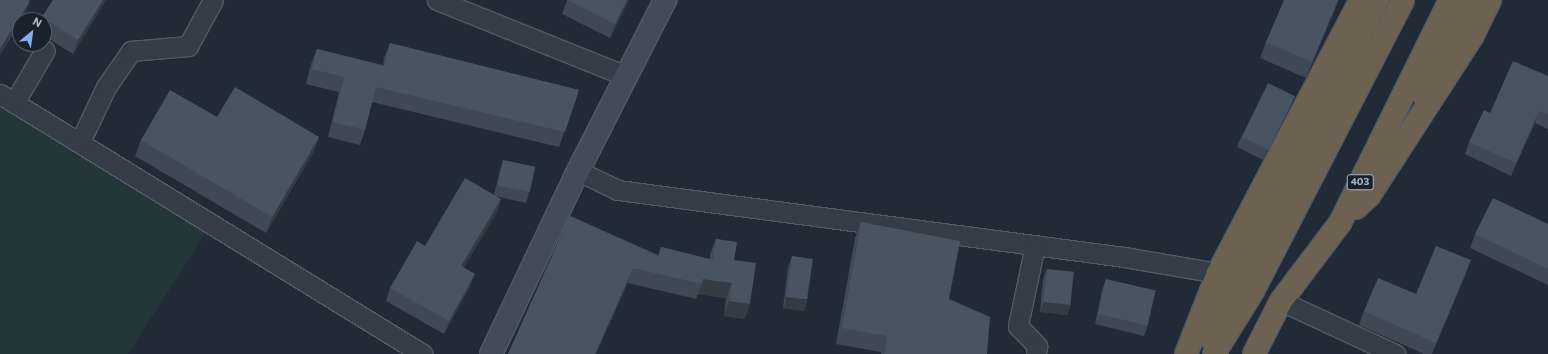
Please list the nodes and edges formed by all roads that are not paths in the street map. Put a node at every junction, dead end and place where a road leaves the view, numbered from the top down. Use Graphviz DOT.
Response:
graph roads {
  1 [pos="213,0"];
  2 [pos="437,0"];
  3 [pos="665,0"];
  4 [pos="1361,0"];
  5 [pos="1378,0"];
  6 [pos="1403,0"];
  7 [pos="1450,0"];
  8 [pos="1470,0"];
  9 [pos="1490,0"];
  10 [pos="43,52"];
  11 [pos="626,76"];
  12 [pos="7,99"];
  13 [pos="80,142"];
  14 [pos="578,171"];
  15 [pos="1345,214"];
  16 [pos="1035,245"];
  17 [pos="1218,273"];
  18 [pos="1281,301"];
  19 [pos="422,354"];
  20 [pos="491,354"];
  21 [pos="1036,354"];
  22 [pos="1186,354"];
  23 [pos="1200,354"];
  24 [pos="1214,354"];
  25 [pos="1254,354"];
  26 [pos="1395,354"];
  1 -- 13 [label="street"];
  2 -- 11 [label="street"];
  3 -- 11 [label="street"];
  4 -- 17 [label="highway"];
  5 -- 23 [label="highway"];
  6 -- 24 [label="highway"];
  7 -- 15 [label="highway, 403"];
  8 -- 15 [label="highway"];
  9 -- 15 [label="highway"];
  10 -- 12 [label="street"];
  11 -- 14 [label="street"];
  12 -- 13 [label="street"];
  13 -- 19 [label="street"];
  14 -- 16 [label="street"];
  14 -- 20 [label="street"];
  15 -- 18 [label="highway, 403"];
  16 -- 17 [label="street"];
  16 -- 21 [label="street"];
  17 -- 22 [label="highway"];
  18 -- 25 [label="highway, 403"];
  18 -- 26 [label="street"];
}
